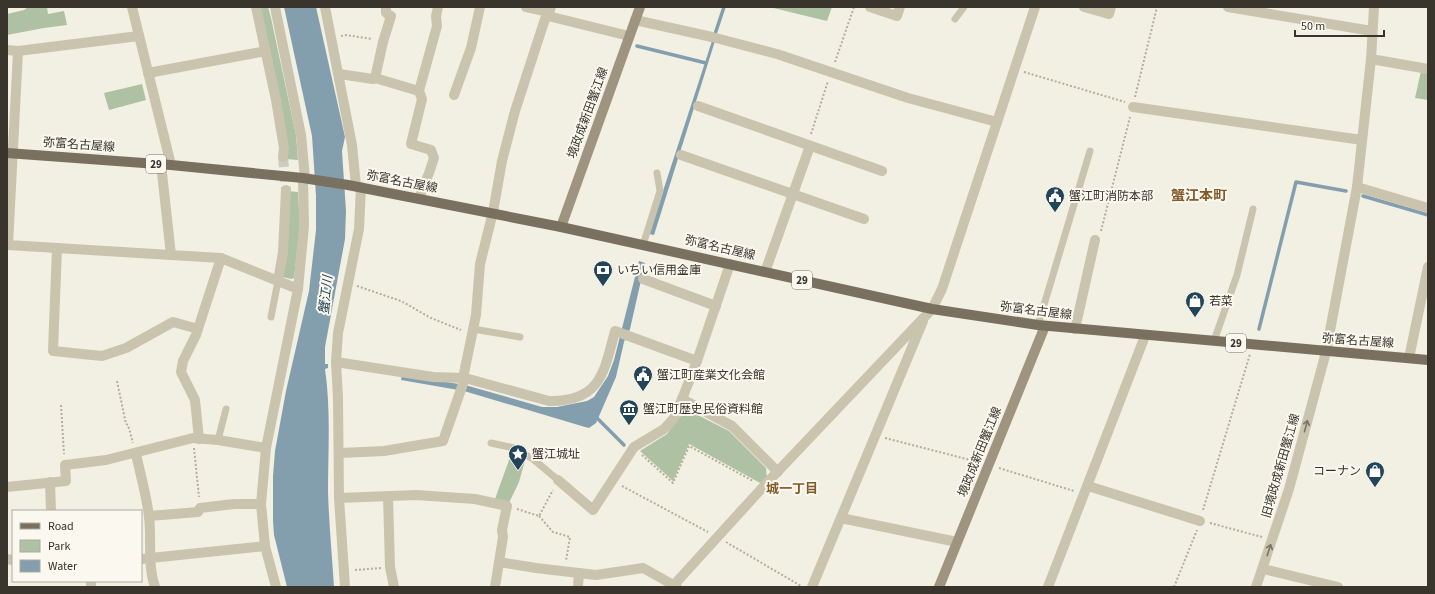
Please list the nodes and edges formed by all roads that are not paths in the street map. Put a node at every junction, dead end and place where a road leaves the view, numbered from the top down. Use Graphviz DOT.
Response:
graph roads {
  1 [pos="132,7"];
  2 [pos="256,7"];
  3 [pos="276,7"];
  4 [pos="325,7"];
  5 [pos="386,7"];
  6 [pos="438,7"];
  7 [pos="480,7"];
  8 [pos="526,7"];
  9 [pos="640,7"];
  10 [pos="870,7"];
  11 [pos="900,7"];
  12 [pos="964,7"];
  13 [pos="1035,7"];
  14 [pos="1084,7"];
  15 [pos="1111,7"];
  16 [pos="1228,7"];
  17 [pos="1374,7"];
  18 [pos="549,12"];
  19 [pos="955,19"];
  20 [pos="635,20"];
  21 [pos="1372,31"];
  22 [pos="139,36"];
  23 [pos="629,36"];
  24 [pos="7,50"];
  25 [pos="18,51"];
  26 [pos="266,52"];
  27 [pos="1371,59"];
  28 [pos="1428,69"];
  29 [pos="148,73"];
  30 [pos="339,74"];
  31 [pos="374,78"];
  32 [pos="419,91"];
  33 [pos="454,95"];
  34 [pos="698,106"];
  35 [pos="1133,106"];
  36 [pos="997,122"];
  37 [pos="1362,140"];
  38 [pos="809,145"];
  39 [pos="1090,151"];
  40 [pos="10,153"];
  41 [pos="681,155"];
  42 [pos="283,157"];
  43 [pos="166,165"];
  44 [pos="882,171"];
  45 [pos="657,173"];
  46 [pos="304,178"];
  47 [pos="355,186"];
  48 [pos="1357,188"];
  49 [pos="286,190"];
  50 [pos="793,194"];
  51 [pos="419,198"];
  52 [pos="1428,208"];
  53 [pos="1253,209"];
  54 [pos="493,212"];
  55 [pos="864,219"];
  56 [pos="561,227"];
  57 [pos="1095,240"];
  58 [pos="643,245"];
  59 [pos="57,248"];
  60 [pos="171,255"];
  61 [pos="221,258"];
  62 [pos="730,264"];
  63 [pos="1428,267"];
  64 [pos="765,272"];
  65 [pos="643,279"];
  66 [pos="278,281"];
  67 [pos="298,289"];
  68 [pos="716,306"];
  69 [pos="928,312"];
  70 [pos="271,317"];
  71 [pos="1041,326"];
  72 [pos="198,328"];
  73 [pos="1075,329"];
  74 [pos="473,332"];
  75 [pos="1145,336"];
  76 [pos="520,337"];
  77 [pos="1214,341"];
  78 [pos="1326,352"];
  79 [pos="1408,358"];
  80 [pos="1428,360"];
  81 [pos="697,361"];
  82 [pos="336,362"];
  83 [pos="464,380"];
  84 [pos="682,400"];
  85 [pos="226,409"];
  86 [pos="196,439"];
  87 [pos="218,440"];
  88 [pos="491,443"];
  89 [pos="266,448"];
  90 [pos="340,453"];
  91 [pos="136,454"];
  92 [pos="778,472"];
  93 [pos="558,480"];
  94 [pos="50,482"];
  95 [pos="1088,486"];
  96 [pos="7,487"];
  97 [pos="388,496"];
  98 [pos="339,498"];
  99 [pos="261,504"];
  100 [pos="51,510"];
  101 [pos="149,516"];
  102 [pos="841,518"];
  103 [pos="1200,521"];
  104 [pos="957,542"];
  105 [pos="265,546"];
  106 [pos="145,559"];
  107 [pos="499,562"];
  108 [pos="1263,569"];
  109 [pos="579,573"];
  110 [pos="1313,584"];
  111 [pos="675,586"];
  112 [pos="155,587"];
  113 [pos="276,587"];
  114 [pos="345,587"];
  115 [pos="394,587"];
  116 [pos="495,587"];
  117 [pos="578,587"];
  118 [pos="812,587"];
  119 [pos="939,587"];
  120 [pos="1048,587"];
  121 [pos="1256,587"];
  122 [pos="1338,587"];
  1 -- 22 [label="street"];
  2 -- 26 [label="street"];
  3 -- 46 [label="street"];
  4 -- 30 [label="street"];
  5 -- 31 [label="street"];
  6 -- 32 [label="street"];
  7 -- 33 [label="street"];
  8 -- 18 [label="street"];
  9 -- 20 [label="main road, 境政成新田蟹江線"];
  10 -- 11 [label="street"];
  12 -- 19 [label="lane"];
  13 -- 36 [label="street"];
  14 -- 15 [label="street"];
  16 -- 21 [label="street"];
  17 -- 21 [label="street, 旧境政成新田蟹江線"];
  18 -- 23 [label="street"];
  18 -- 54 [label="street"];
  20 -- 23 [label="main road, 境政成新田蟹江線"];
  20 -- 36 [label="street"];
  21 -- 27 [label="street, 旧境政成新田蟹江線"];
  22 -- 25 [label="street"];
  22 -- 29 [label="street"];
  23 -- 56 [label="main road, 境政成新田蟹江線"];
  24 -- 25 [label="street"];
  25 -- 40 [label="street"];
  26 -- 29 [label="street"];
  26 -- 42 [label="street"];
  27 -- 28 [label="street"];
  27 -- 37 [label="street, 旧境政成新田蟹江線"];
  29 -- 43 [label="street"];
  30 -- 31 [label="street"];
  30 -- 47 [label="street"];
  31 -- 32 [label="street"];
  32 -- 51 [label="street"];
  34 -- 38 [label="street"];
  35 -- 37 [label="street"];
  36 -- 69 [label="street"];
  37 -- 48 [label="street, 旧境政成新田蟹江線"];
  38 -- 44 [label="street"];
  38 -- 50 [label="street"];
  39 -- 71 [label="lane"];
  40 -- 43 [label="main road, 弥富名古屋線 / 29"];
  40 -- 59 [label="street"];
  41 -- 50 [label="street"];
  43 -- 46 [label="main road, 弥富名古屋線 / 29"];
  43 -- 60 [label="street"];
  45 -- 58 [label="lane"];
  46 -- 47 [label="main road, 弥富名古屋線 / 29"];
  46 -- 67 [label="street"];
  47 -- 51 [label="main road, 弥富名古屋線 / 29"];
  47 -- 82 [label="street"];
  48 -- 52 [label="street"];
  48 -- 78 [label="street, 旧境政成新田蟹江線"];
  49 -- 66 [label="street"];
  50 -- 55 [label="street"];
  50 -- 64 [label="street"];
  51 -- 54 [label="main road, 弥富名古屋線 / 29"];
  53 -- 77 [label="lane"];
  54 -- 56 [label="main road, 弥富名古屋線 / 29"];
  54 -- 74 [label="street"];
  56 -- 58 [label="main road, 弥富名古屋線 / 29"];
  57 -- 73 [label="street"];
  58 -- 62 [label="main road, 弥富名古屋線 / 29"];
  59 -- 60 [label="street"];
  59 -- 72 [label="street"];
  60 -- 61 [label="street"];
  61 -- 66 [label="street"];
  61 -- 72 [label="street"];
  62 -- 64 [label="main road, 弥富名古屋線 / 29"];
  62 -- 68 [label="street"];
  63 -- 79 [label="street"];
  64 -- 69 [label="main road, 弥富名古屋線 / 29"];
  65 -- 68 [label="street"];
  66 -- 67 [label="street"];
  66 -- 70 [label="lane"];
  67 -- 89 [label="street"];
  68 -- 81 [label="street"];
  69 -- 71 [label="main road, 弥富名古屋線 / 29"];
  69 -- 92 [label="street"];
  69 -- 102 [label="street"];
  71 -- 73 [label="main road, 弥富名古屋線 / 29"];
  71 -- 104 [label="main road, 境政成新田蟹江線"];
  72 -- 86 [label="street"];
  73 -- 75 [label="main road, 弥富名古屋線 / 29"];
  74 -- 76 [label="lane"];
  74 -- 83 [label="street"];
  75 -- 77 [label="main road, 弥富名古屋線 / 29"];
  75 -- 95 [label="street"];
  77 -- 78 [label="main road, 弥富名古屋線 / 29"];
  78 -- 79 [label="main road, 弥富名古屋線 / 29"];
  108 -- 78 [label="street, 旧境政成新田蟹江線, one-way"];
  79 -- 80 [label="main road, 弥富名古屋線 / 29"];
  81 -- 83 [label="street"];
  81 -- 84 [label="street"];
  82 -- 83 [label="street"];
  82 -- 90 [label="street"];
  83 -- 90 [label="street"];
  84 -- 92 [label="street"];
  84 -- 93 [label="street"];
  85 -- 87 [label="lane"];
  86 -- 87 [label="street"];
  86 -- 91 [label="street"];
  87 -- 89 [label="street"];
  88 -- 93 [label="lane"];
  89 -- 99 [label="street"];
  90 -- 98 [label="street"];
  91 -- 94 [label="street"];
  91 -- 101 [label="street"];
  92 -- 111 [label="street"];
  94 -- 96 [label="street"];
  94 -- 100 [label="street"];
  95 -- 103 [label="street"];
  95 -- 120 [label="street"];
  97 -- 98 [label="street"];
  97 -- 107 [label="street"];
  97 -- 115 [label="street"];
  98 -- 114 [label="street"];
  99 -- 101 [label="street"];
  99 -- 105 [label="street"];
  101 -- 106 [label="street"];
  102 -- 104 [label="street"];
  102 -- 118 [label="street"];
  104 -- 119 [label="main road, 境政成新田蟹江線"];
  105 -- 106 [label="street"];
  105 -- 113 [label="street"];
  106 -- 112 [label="street"];
  107 -- 109 [label="street"];
  107 -- 116 [label="street"];
  108 -- 110 [label="street"];
  108 -- 121 [label="street, 旧境政成新田蟹江線"];
  109 -- 111 [label="street"];
  109 -- 117 [label="street"];
  110 -- 122 [label="street"];
}
